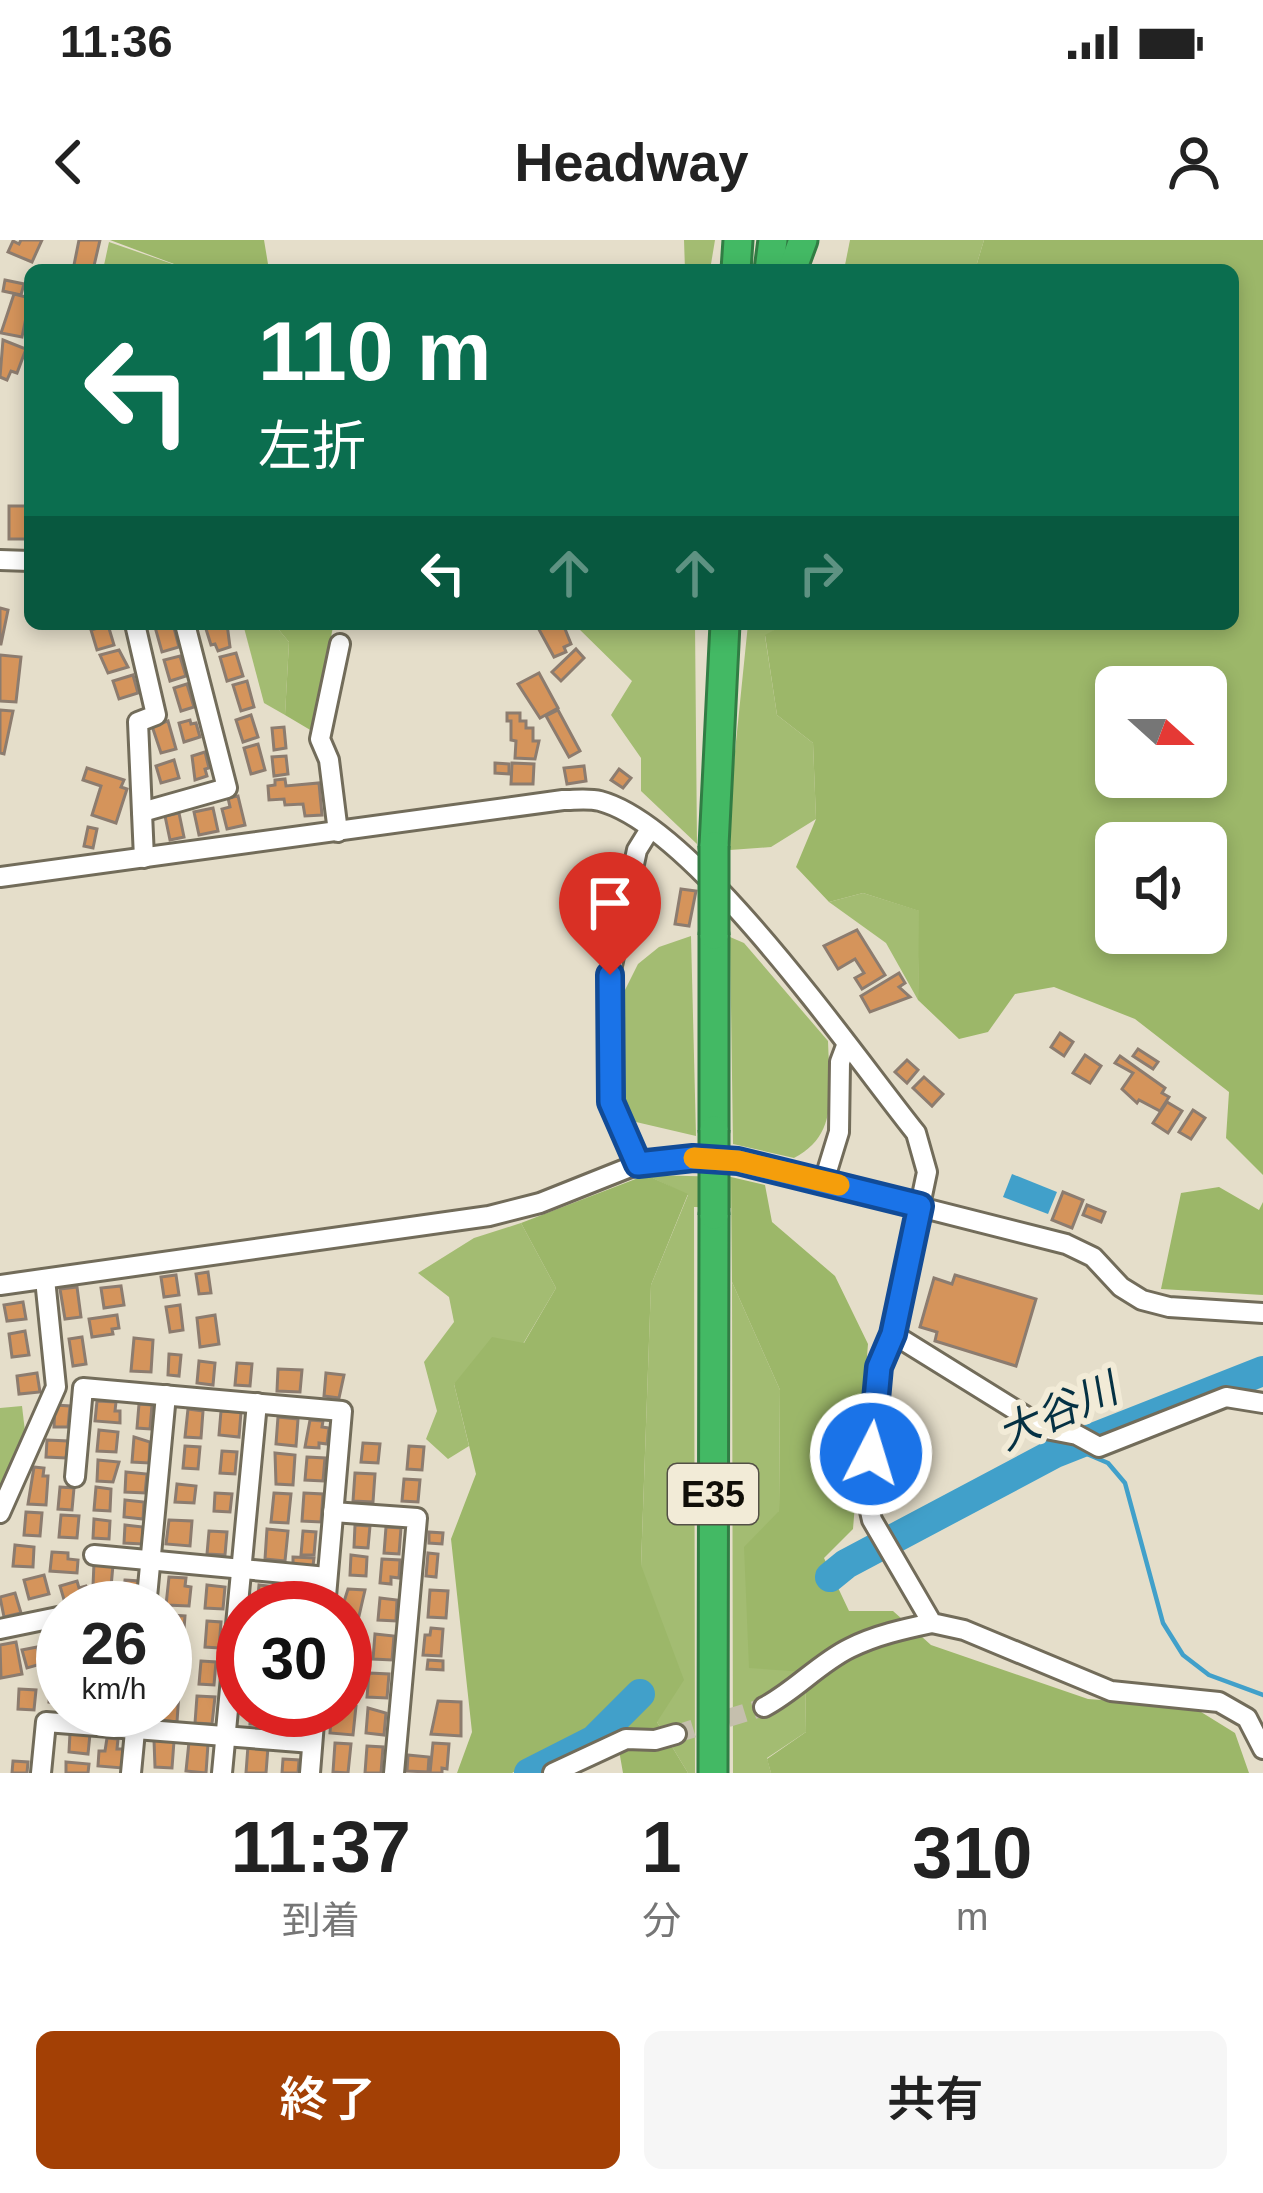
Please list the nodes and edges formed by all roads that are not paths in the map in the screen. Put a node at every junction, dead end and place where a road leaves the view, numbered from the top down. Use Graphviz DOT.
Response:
graph roads {
  1 [pos="136,630"];
  2 [pos="187,630"];
  3 [pos="725,630"];
  4 [pos="340,644"];
  5 [pos="142,812"];
  6 [pos="650,829"];
  7 [pos="338,832"];
  8 [pos="144,858"];
  9 [pos="0,877"];
  10 [pos="846,1046"];
  11 [pos="638,1164"];
  12 [pos="824,1181"];
  13 [pos="920,1206"];
  14 [pos="45,1279"];
  15 [pos="0,1285"];
  16 [pos="1263,1312"];
  17 [pos="893,1334"];
  18 [pos="166,1395"];
  19 [pos="257,1403"];
  20 [pos="1263,1403"];
  21 [pos="75,1477"];
  22 [pos="333,1512"];
  23 [pos="0,1514"];
  24 [pos="94,1555"];
  25 [pos="151,1560"];
  26 [pos="242,1568"];
  27 [pos="327,1576"];
  28 [pos="149,1581"];
  29 [pos="241,1581"];
  30 [pos="327,1581"];
  31 [pos="36,1622"];
  32 [pos="932,1623"];
  33 [pos="0,1629"];
  34 [pos="764,1707"];
  35 [pos="676,1734"];
  36 [pos="44,1737"];
  37 [pos="134,1737"];
  38 [pos="226,1737"];
  39 [pos="237,1737"];
  40 [pos="313,1737"];
  41 [pos="312,1744"];
  42 [pos="1263,1749"];
  43 [pos="40,1773"];
  44 [pos="131,1773"];
  45 [pos="222,1773"];
  46 [pos="310,1773"];
  47 [pos="394,1773"];
  48 [pos="553,1773"];
  49 [pos="712,1773"];
  1 -- 5 [label="street"];
  2 -- 5 [label="street"];
  3 -- 49 [label="highway, E35, bridge"];
  4 -- 7 [label="street"];
  5 -- 8 [label="street"];
  6 -- 7 [label="street"];
  6 -- 10 [label="street"];
  6 -- 11 [label="street"];
  7 -- 8 [label="street"];
  8 -- 9 [label="street"];
  10 -- 12 [label="street"];
  10 -- 13 [label="street"];
  11 -- 12 [label="street"];
  11 -- 14 [label="street"];
  12 -- 13 [label="street"];
  13 -- 16 [label="street"];
  13 -- 17 [label="street"];
  14 -- 15 [label="street"];
  14 -- 23 [label="street"];
  17 -- 20 [label="street"];
  17 -- 32 [label="street"];
  18 -- 19 [label="street"];
  18 -- 21 [label="street"];
  18 -- 25 [label="street"];
  19 -- 22 [label="street"];
  19 -- 26 [label="street"];
  22 -- 27 [label="street"];
  22 -- 47 [label="street"];
  24 -- 25 [label="street"];
  25 -- 26 [label="street"];
  25 -- 28 [label="street"];
  26 -- 27 [label="street"];
  26 -- 29 [label="street"];
  27 -- 30 [label="street"];
  31 -- 33 [label="street"];
  32 -- 34 [label="street"];
  32 -- 42 [label="street"];
  35 -- 48 [label="street"];
  36 -- 43 [label="street"];
  37 -- 44 [label="street"];
  38 -- 45 [label="street"];
  39 -- 41 [label="street"];
  40 -- 41 [label="street"];
  41 -- 46 [label="street"];
}
